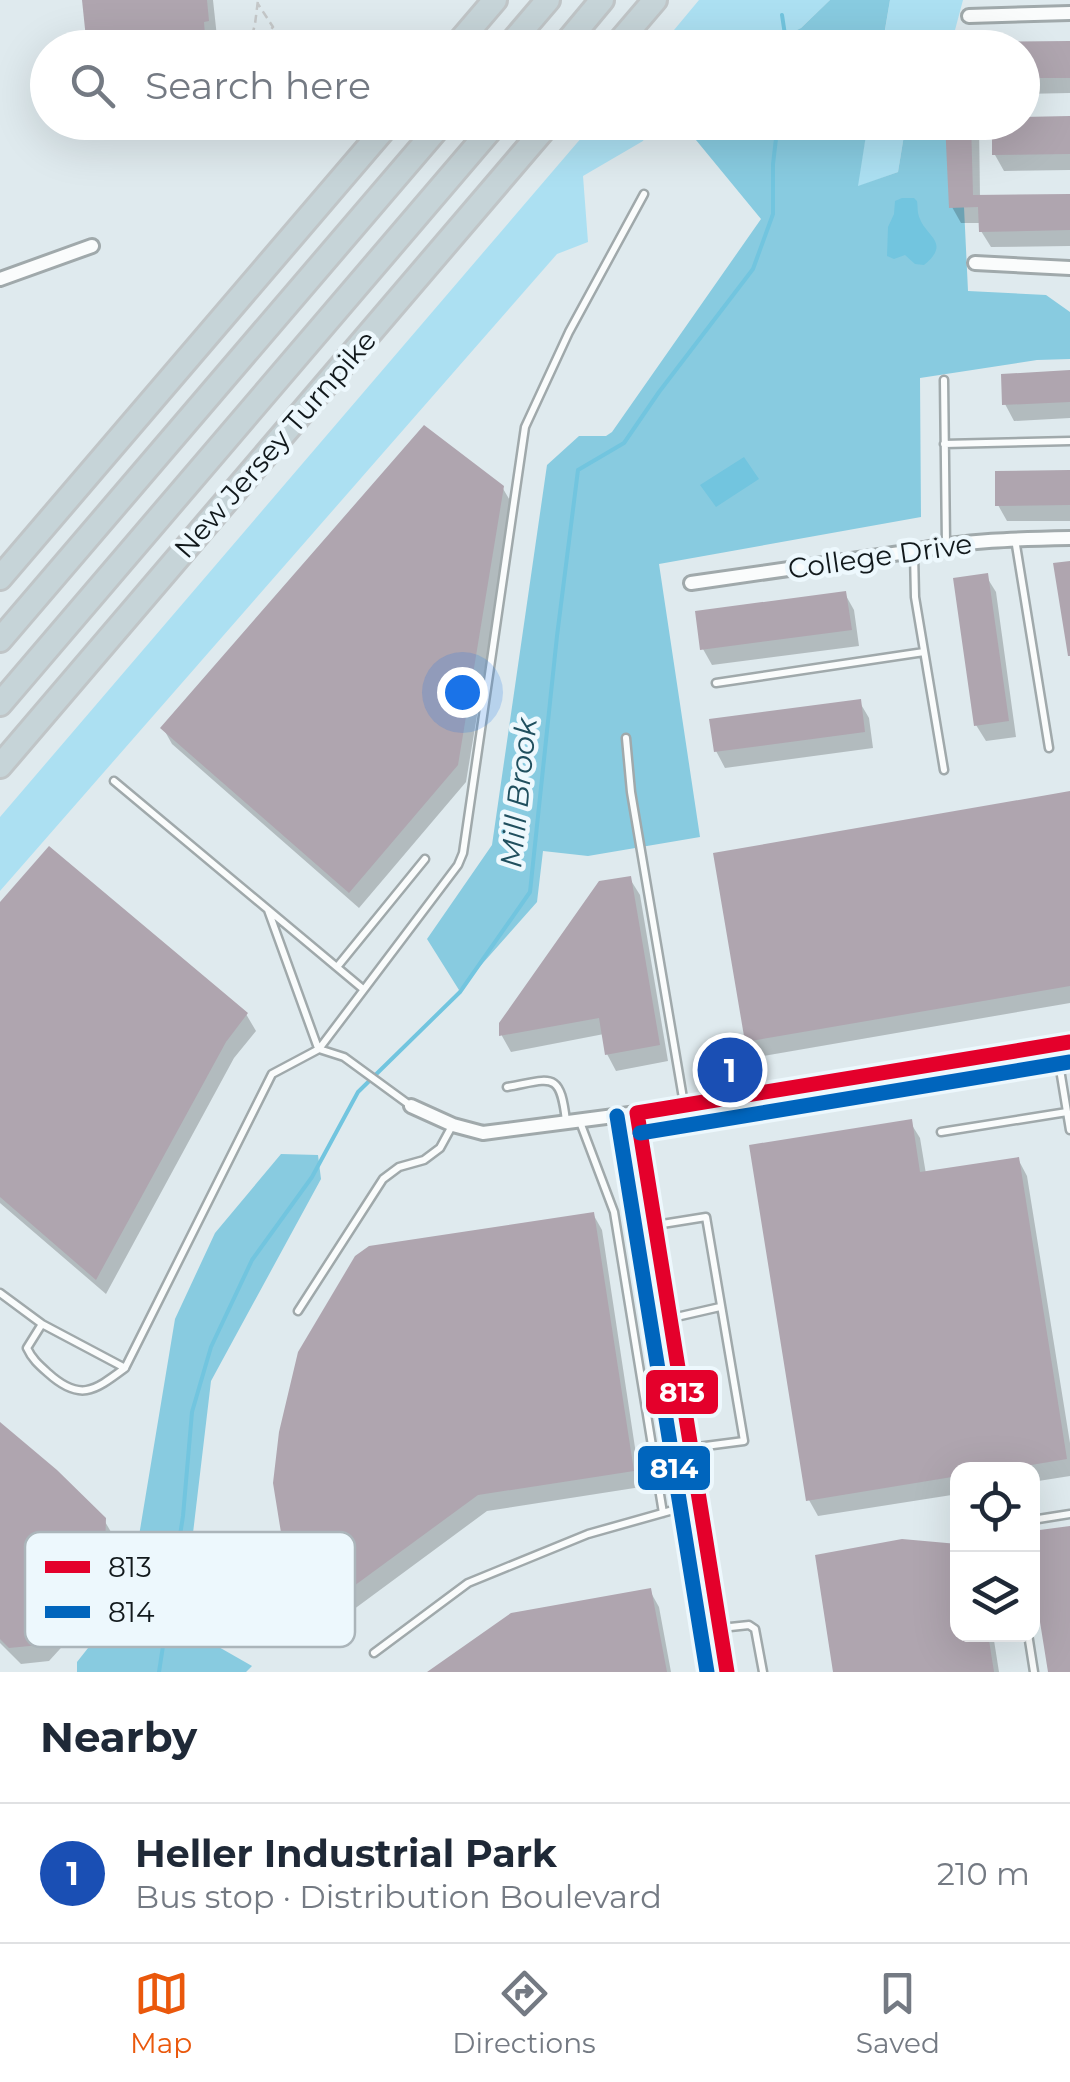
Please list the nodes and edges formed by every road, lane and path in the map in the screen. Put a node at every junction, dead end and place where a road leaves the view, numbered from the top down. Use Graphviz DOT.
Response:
graph roads {
  1 [pos="495,0"];
  2 [pos="548,0"];
  3 [pos="602,0"];
  4 [pos="655,0"];
  5 [pos="258,2"];
  6 [pos="1070,13"];
  7 [pos="969,16"];
  8 [pos="254,30"];
  9 [pos="270,30"];
  10 [pos="469,30"];
  11 [pos="522,30"];
  12 [pos="577,30"];
  13 [pos="629,30"];
  14 [pos="375,140"];
  15 [pos="428,140"];
  16 [pos="483,140"];
  17 [pos="535,140"];
  18 [pos="644,194"];
  19 [pos="92,246"];
  20 [pos="974,263"];
  21 [pos="1070,268"];
  22 [pos="0,279"];
  23 [pos="944,380"];
  24 [pos="1070,441"];
  25 [pos="944,444"];
  26 [pos="1014,538"];
  27 [pos="1070,538"];
  28 [pos="946,544"];
  29 [pos="914,551"];
  30 [pos="0,578"];
  31 [pos="690,584"];
  32 [pos="0,640"];
  33 [pos="924,652"];
  34 [pos="716,683"];
  35 [pos="0,704"];
  36 [pos="626,738"];
  37 [pos="1048,748"];
  38 [pos="0,766"];
  39 [pos="944,770"];
  40 [pos="114,781"];
  41 [pos="425,858"];
  42 [pos="268,910"];
  43 [pos="336,967"];
  44 [pos="364,989"];
  45 [pos="1063,1043"];
  46 [pos="319,1050"];
  47 [pos="507,1087"];
  48 [pos="684,1105"];
  49 [pos="411,1106"];
  50 [pos="1067,1112"];
  51 [pos="637,1113"];
  52 [pos="573,1121"];
  53 [pos="452,1125"];
  54 [pos="1070,1130"];
  55 [pos="941,1132"];
  56 [pos="655,1225"];
  57 [pos="0,1293"];
  58 [pos="720,1307"];
  59 [pos="298,1311"];
  60 [pos="670,1318"];
  61 [pos="42,1324"];
  62 [pos="125,1368"];
  63 [pos="690,1448"];
  64 [pos="699,1503"];
  65 [pos="662,1513"];
  66 [pos="1070,1514"];
  67 [pos="1040,1519"];
  68 [pos="720,1628"];
  69 [pos="1029,1642"];
  70 [pos="374,1653"];
  71 [pos="727,1672"];
  72 [pos="763,1672"];
  73 [pos="1034,1672"];
  1 -- 10 [label="highway"];
  2 -- 11 [label="highway"];
  3 -- 12 [label="highway"];
  4 -- 13 [label="highway"];
  5 -- 8 [label="path"];
  5 -- 9 [label="path"];
  6 -- 7 [label="street"];
  14 -- 30 [label="highway"];
  15 -- 32 [label="highway"];
  16 -- 35 [label="highway, New Jersey Turnpike"];
  17 -- 38 [label="highway, New Jersey Turnpike"];
  18 -- 44 [label="lane"];
  19 -- 22 [label="street"];
  20 -- 21 [label="street"];
  23 -- 25 [label="lane"];
  24 -- 25 [label="lane"];
  25 -- 28 [label="lane"];
  26 -- 27 [label="street, College Drive"];
  26 -- 28 [label="street, College Drive"];
  26 -- 37 [label="lane"];
  28 -- 29 [label="street, College Drive"];
  29 -- 31 [label="street, College Drive"];
  29 -- 33 [label="lane"];
  33 -- 34 [label="lane"];
  33 -- 39 [label="lane"];
  36 -- 48 [label="lane"];
  40 -- 42 [label="lane"];
  41 -- 43 [label="lane"];
  42 -- 43 [label="lane"];
  42 -- 46 [label="lane"];
  43 -- 44 [label="lane"];
  44 -- 46 [label="lane"];
  45 -- 48 [label="street"];
  45 -- 50 [label="lane"];
  46 -- 49 [label="lane"];
  46 -- 62 [label="lane"];
  47 -- 52 [label="lane"];
  48 -- 51 [label="street"];
  49 -- 53 [label="street"];
  50 -- 54 [label="lane"];
  50 -- 55 [label="lane"];
  51 -- 52 [label="street"];
  51 -- 56 [label="street"];
  52 -- 53 [label="street"];
  52 -- 65 [label="lane"];
  53 -- 59 [label="lane"];
  56 -- 58 [label="lane"];
  56 -- 60 [label="street"];
  57 -- 61 [label="lane"];
  58 -- 60 [label="lane"];
  58 -- 63 [label="lane"];
  60 -- 63 [label="street"];
  61 -- 62 [label="lane"];
  61 -- 62 [label="lane"];
  63 -- 64 [label="street"];
  64 -- 65 [label="lane"];
  64 -- 68 [label="street"];
  65 -- 70 [label="lane"];
  66 -- 67 [label="lane"];
  68 -- 71 [label="street"];
  68 -- 72 [label="lane"];
  69 -- 73 [label="lane"];
}
